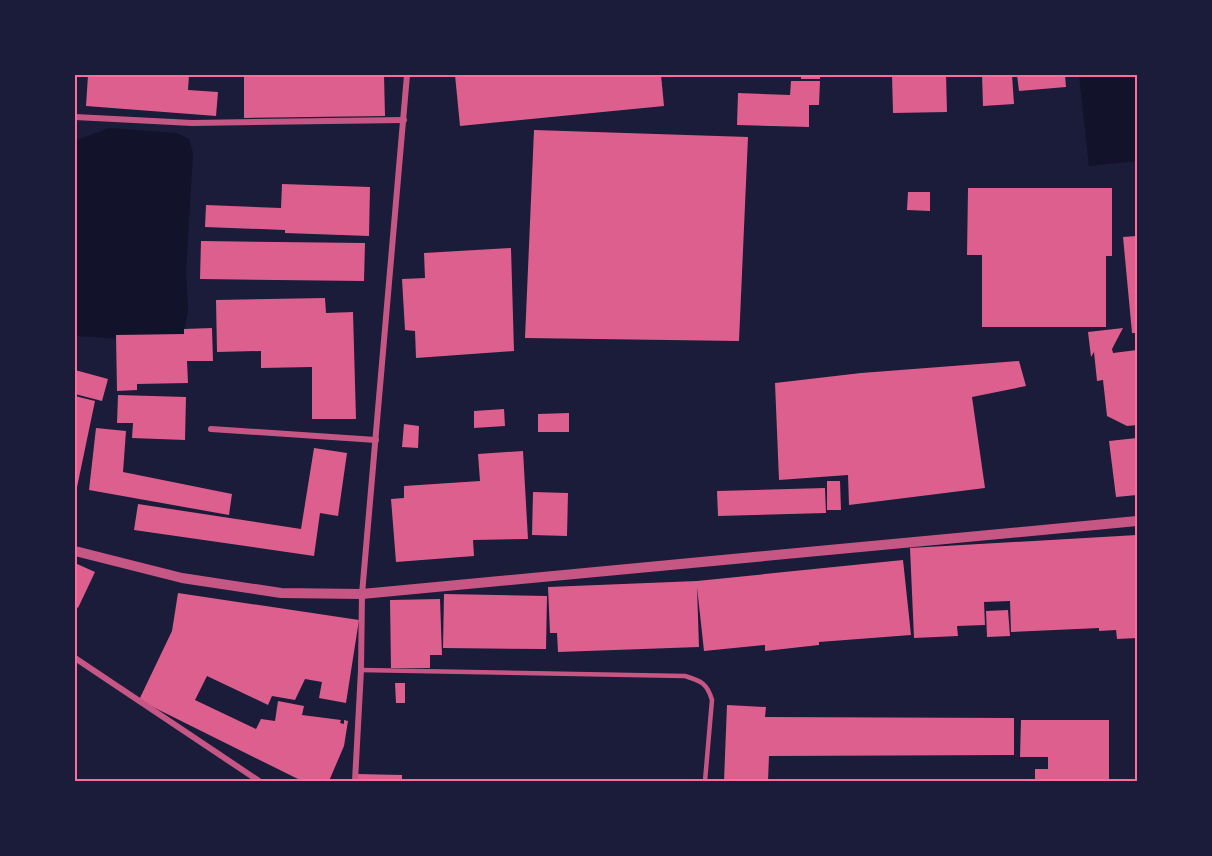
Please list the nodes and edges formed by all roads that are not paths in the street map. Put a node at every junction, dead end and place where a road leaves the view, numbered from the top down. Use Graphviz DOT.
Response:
graph roads {
  1 [pos="407,75"];
  2 [pos="75,117"];
  3 [pos="404,120"];
  4 [pos="211,429"];
  5 [pos="376,440"];
  6 [pos="1137,521"];
  7 [pos="75,551"];
  8 [pos="362,594"];
  9 [pos="75,658"];
  10 [pos="361,670"];
  11 [pos="259,781"];
  12 [pos="355,781"];
  13 [pos="705,781"];
  1 -- 3 [label="street"];
  2 -- 3 [label="street"];
  3 -- 5 [label="street"];
  4 -- 5 [label="street"];
  5 -- 8 [label="street"];
  6 -- 8 [label="street"];
  7 -- 8 [label="street"];
  8 -- 10 [label="street"];
  9 -- 11 [label="street"];
  10 -- 12 [label="street"];
  10 -- 13 [label="lane"];
}
